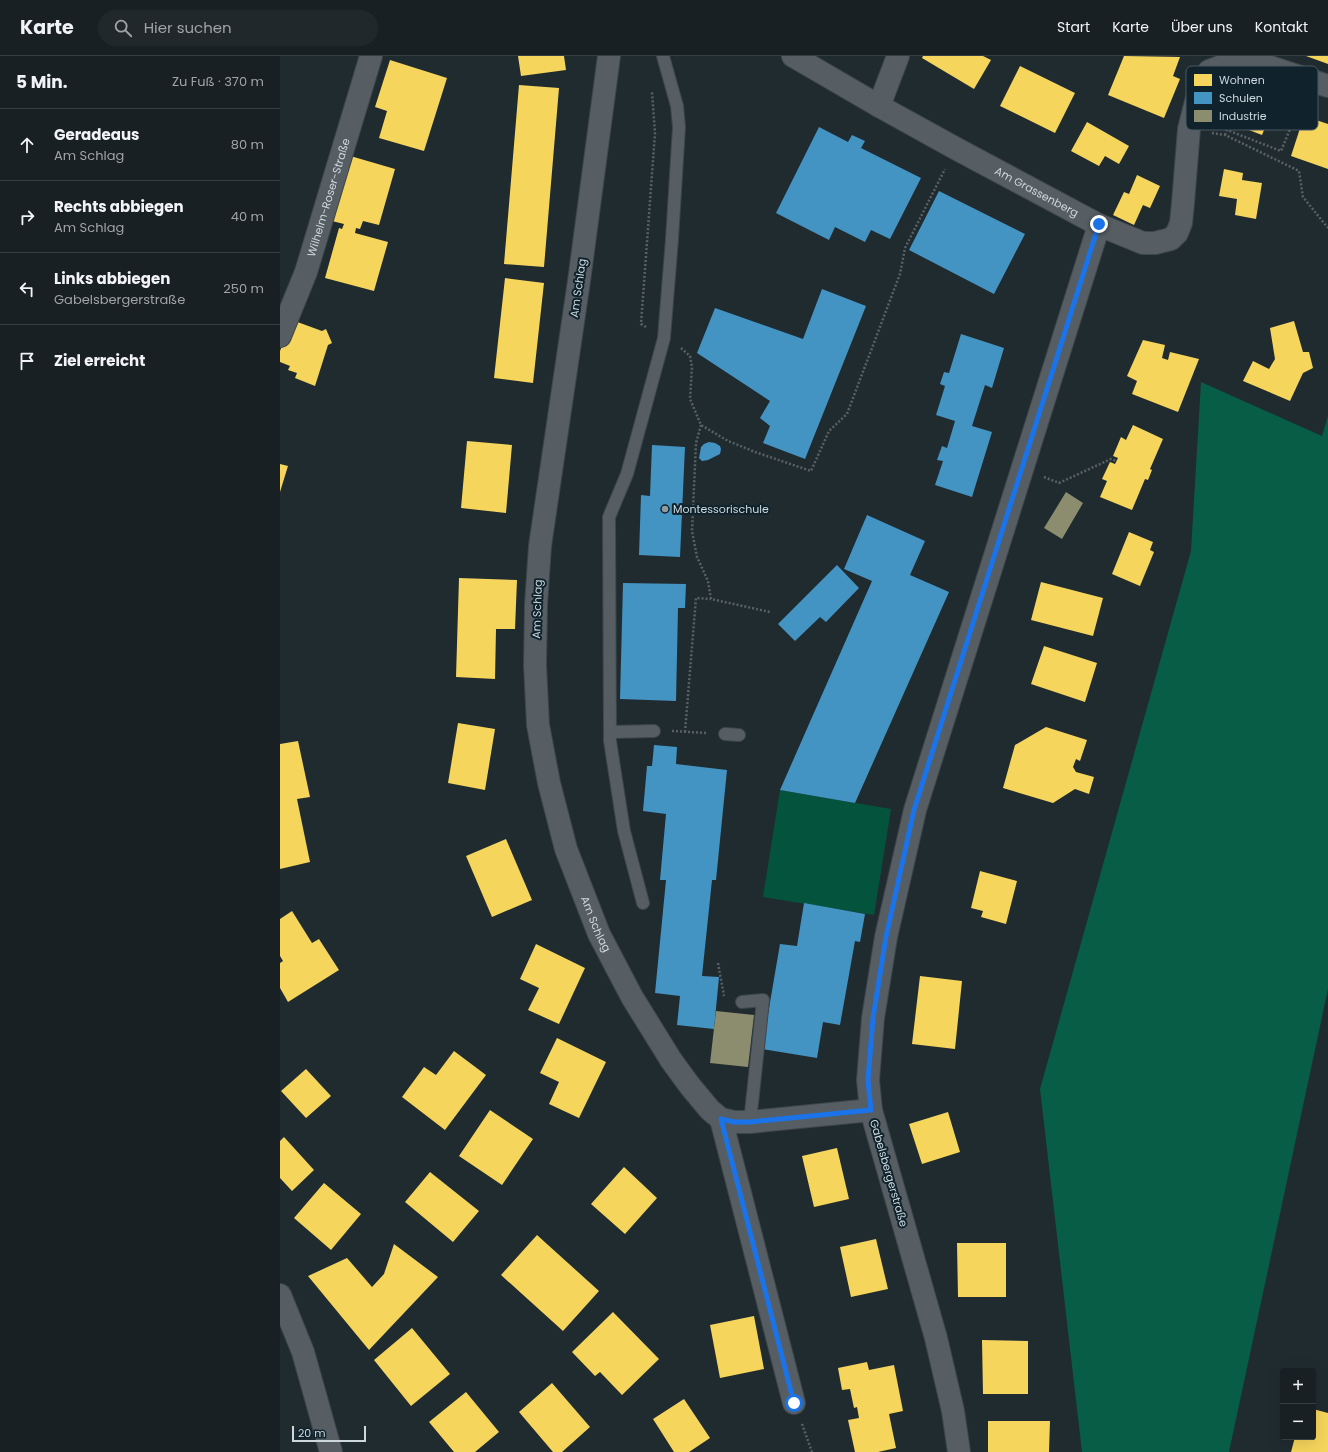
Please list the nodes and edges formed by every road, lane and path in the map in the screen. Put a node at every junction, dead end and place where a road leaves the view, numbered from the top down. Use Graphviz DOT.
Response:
graph roads {
  1 [pos="371,56"];
  2 [pos="609,56"];
  3 [pos="664,56"];
  4 [pos="793,56"];
  5 [pos="898,56"];
  6 [pos="1222,66"];
  7 [pos="1267,66"];
  8 [pos="1318,83"];
  9 [pos="1328,86"];
  10 [pos="652,89"];
  11 [pos="879,106"];
  12 [pos="1189,130"];
  13 [pos="1195,130"];
  14 [pos="1227,130"];
  15 [pos="1227,130"];
  16 [pos="1290,130"];
  17 [pos="1225,135"];
  18 [pos="956,148"];
  19 [pos="1099,224"];
  20 [pos="1328,228"];
  21 [pos="280,336"];
  22 [pos="664,338"];
  23 [pos="701,425"];
  24 [pos="1116,461"];
  25 [pos="1044,477"];
  26 [pos="711,599"];
  27 [pos="770,612"];
  28 [pos="654,730"];
  29 [pos="610,732"];
  30 [pos="686,732"];
  31 [pos="725,734"];
  32 [pos="739,735"];
  33 [pos="643,903"];
  34 [pos="718,963"];
  35 [pos="742,1002"];
  36 [pos="871,1110"];
  37 [pos="721,1119"];
  38 [pos="750,1122"];
  39 [pos="280,1295"];
  40 [pos="794,1403"];
  41 [pos="331,1452"];
  42 [pos="812,1452"];
  43 [pos="959,1452"];
  1 -- 21 [label="street, Wilhelm-Roser-Straße"];
  2 -- 37 [label="street, Am Schlag"];
  3 -- 22 [label="lane"];
  4 -- 11 [label="street, Am Grassenberg"];
  5 -- 11 [label="street"];
  6 -- 7 [label="street, Am Grassenberg"];
  8 -- 9 [label="street, Am Grassenberg"];
  10 -- 22 [label="path"];
  11 -- 18 [label="street, Am Grassenberg"];
  12 -- 19 [label="street, Am Grassenberg"];
  13 -- 17 [label="path"];
  14 -- 16 [label="path"];
  15 -- 17 [label="path"];
  17 -- 20 [label="path"];
  18 -- 19 [label="street, Am Grassenberg"];
  18 -- 23 [label="path"];
  19 -- 36 [label="street, Gabelsbergerstraße"];
  22 -- 23 [label="path"];
  22 -- 29 [label="lane"];
  23 -- 26 [label="path"];
  24 -- 25 [label="path"];
  26 -- 27 [label="path"];
  26 -- 30 [label="path"];
  28 -- 29 [label="lane"];
  28 -- 30 [label="path"];
  29 -- 33 [label="lane"];
  30 -- 31 [label="path"];
  31 -- 32 [label="lane"];
  34 -- 35 [label="path"];
  35 -- 38 [label="lane"];
  36 -- 38 [label="street"];
  36 -- 43 [label="street, Gabelsbergerstraße"];
  37 -- 38 [label="street"];
  37 -- 40 [label="street"];
  39 -- 41 [label="street"];
  40 -- 42 [label="path"];
}
